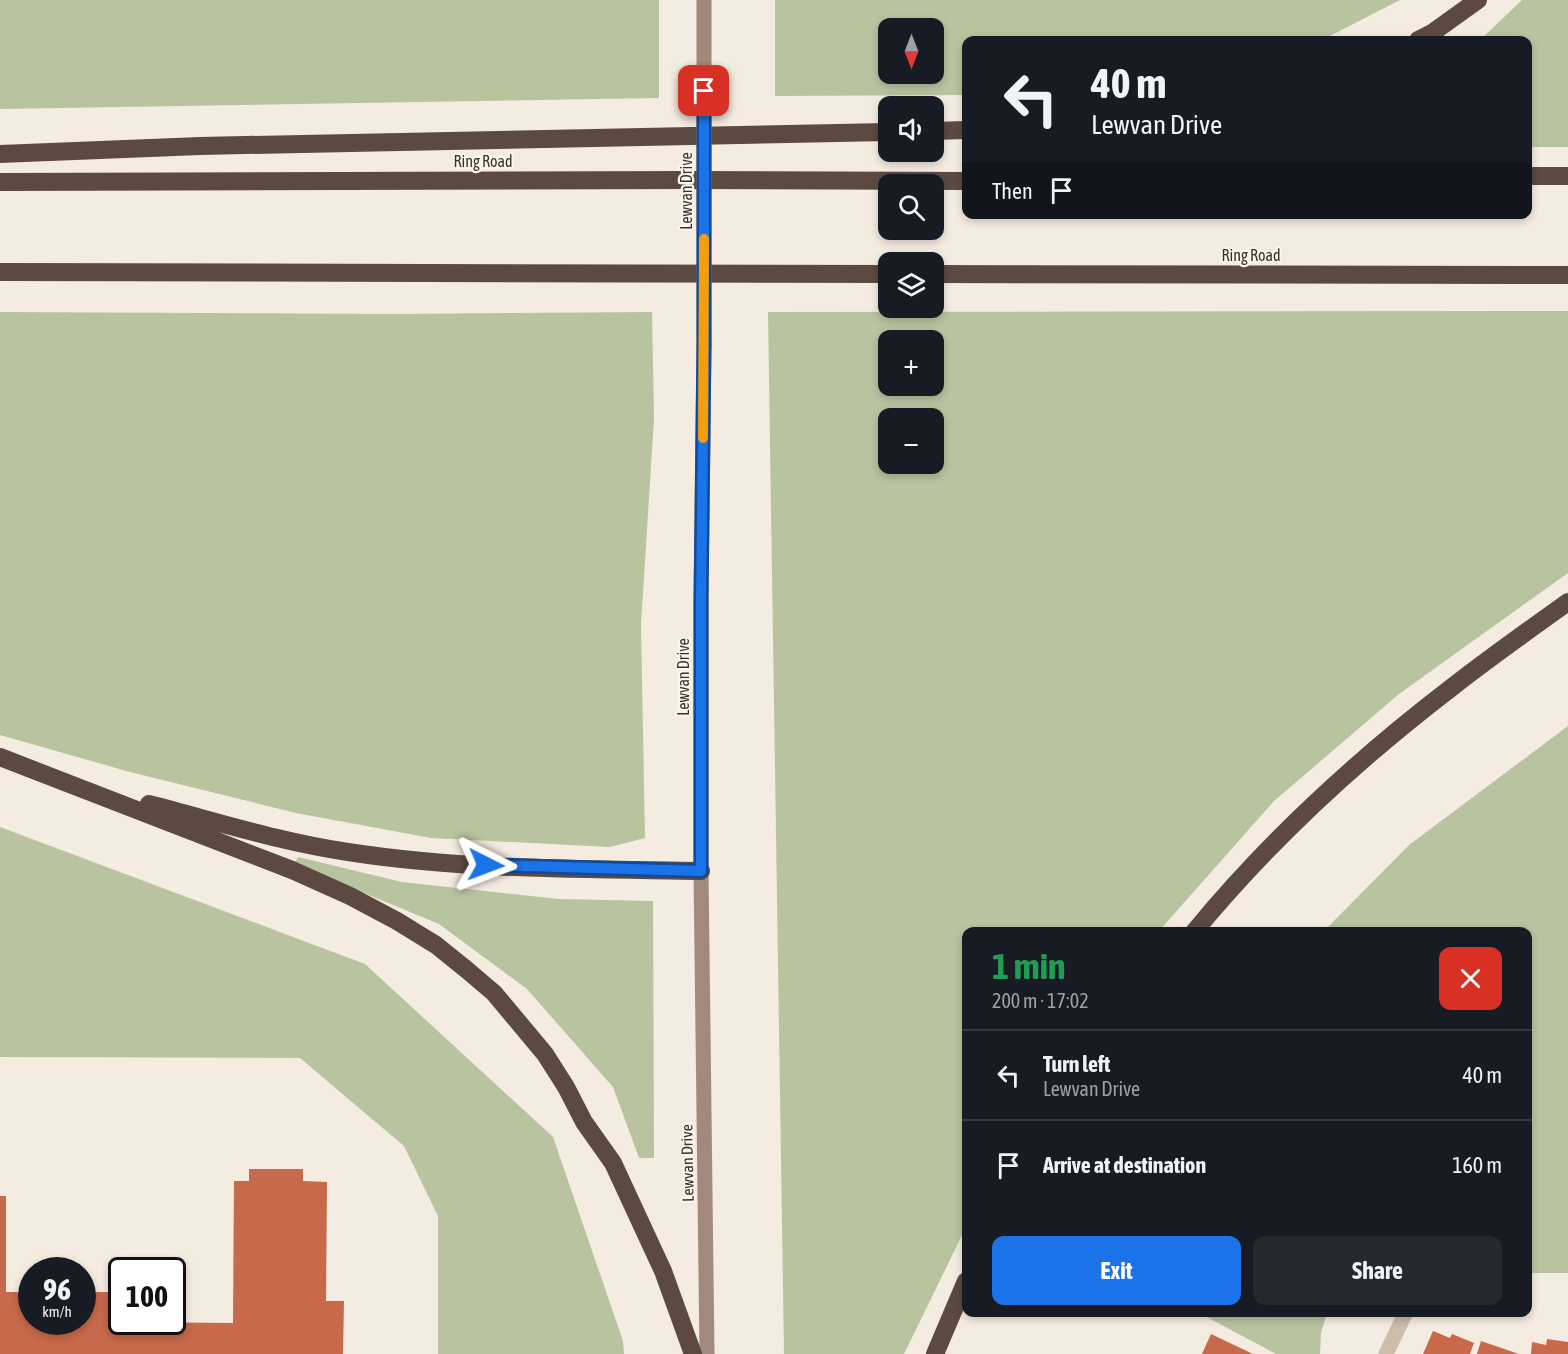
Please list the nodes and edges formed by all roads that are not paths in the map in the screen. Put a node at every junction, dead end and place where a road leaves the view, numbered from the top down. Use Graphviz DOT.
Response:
graph roads {
  1 [pos="704,0"];
  2 [pos="1478,0"];
  3 [pos="1426,36"];
  4 [pos="944,130"];
  5 [pos="962,130"];
  6 [pos="878,132"];
  7 [pos="0,154"];
  8 [pos="1532,176"];
  9 [pos="1568,176"];
  10 [pos="962,181"];
  11 [pos="0,182"];
  12 [pos="0,272"];
  13 [pos="878,274"];
  14 [pos="944,274"];
  15 [pos="1568,275"];
  16 [pos="1568,602"];
  17 [pos="0,755"];
  18 [pos="701,871"];
  19 [pos="1198,927"];
  20 [pos="962,1290"];
  21 [pos="1404,1317"];
  22 [pos="693,1354"];
  23 [pos="707,1354"];
  24 [pos="935,1354"];
  25 [pos="1386,1354"];
  1 -- 18 [label="main road, Lewvan Drive, bridge"];
  2 -- 3 [label="highway"];
  4 -- 5 [label="highway"];
  6 -- 7 [label="highway"];
  8 -- 9 [label="highway"];
  10 -- 11 [label="highway, Ring Road"];
  12 -- 13 [label="highway"];
  14 -- 15 [label="highway, Ring Road"];
  16 -- 19 [label="highway"];
  17 -- 18 [label="highway"];
  17 -- 22 [label="highway"];
  18 -- 23 [label="main road, Lewvan Drive"];
  20 -- 24 [label="highway"];
  21 -- 25 [label="street"];
}
